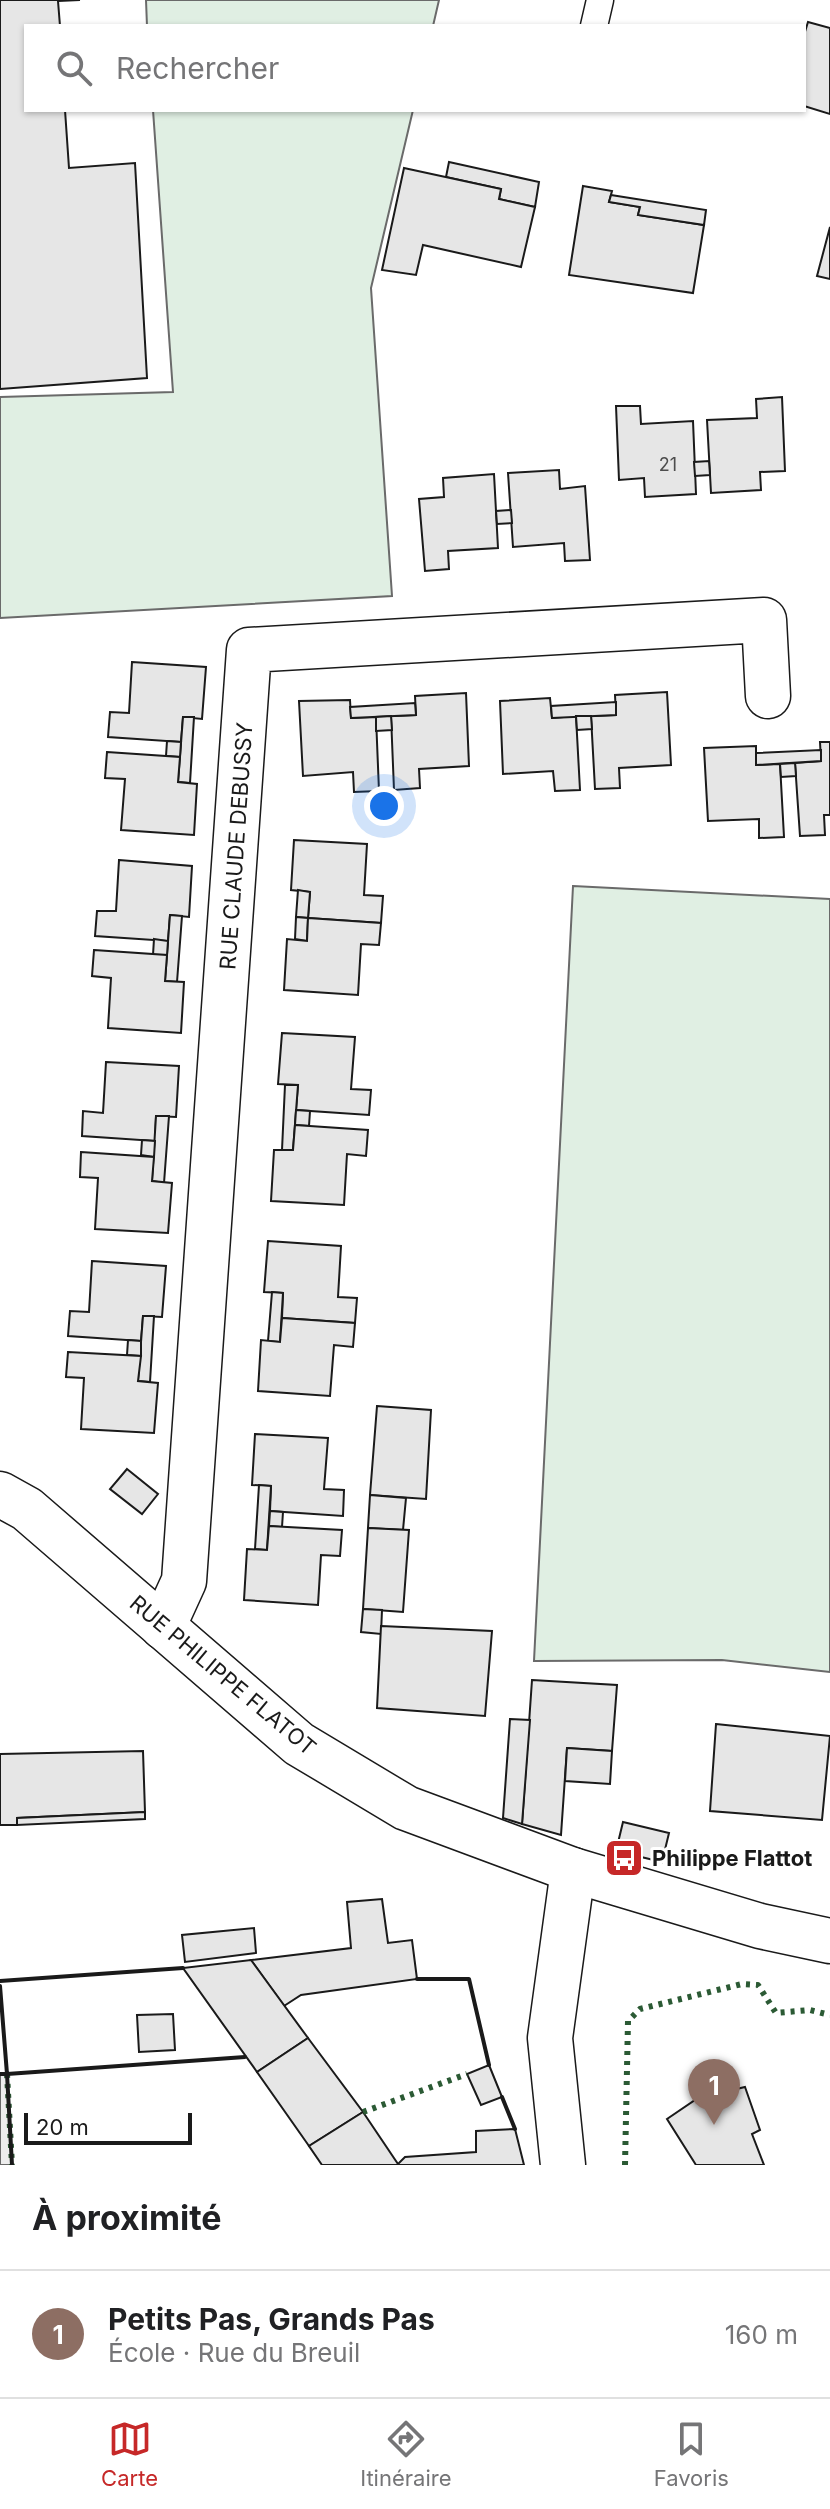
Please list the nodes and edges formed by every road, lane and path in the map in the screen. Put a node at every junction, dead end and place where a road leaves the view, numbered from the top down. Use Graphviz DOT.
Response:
graph roads {
  1 [pos="600,0"];
  2 [pos="594,24"];
  3 [pos="768,696"];
  4 [pos="0,1494"];
  5 [pos="163,1627"];
  6 [pos="573,1870"];
  7 [pos="830,1941"];
  8 [pos="563,2165"];
  1 -- 2 [label="lane"];
  3 -- 5 [label="street, RUE CLAUDE DEBUSSY"];
  4 -- 5 [label="street, RUE PHILIPPE FLATOT"];
  5 -- 6 [label="street, RUE PHILIPPE FLATOT"];
  6 -- 7 [label="street, RUE PHILIPPE FLATOT"];
  6 -- 8 [label="street"];
}
